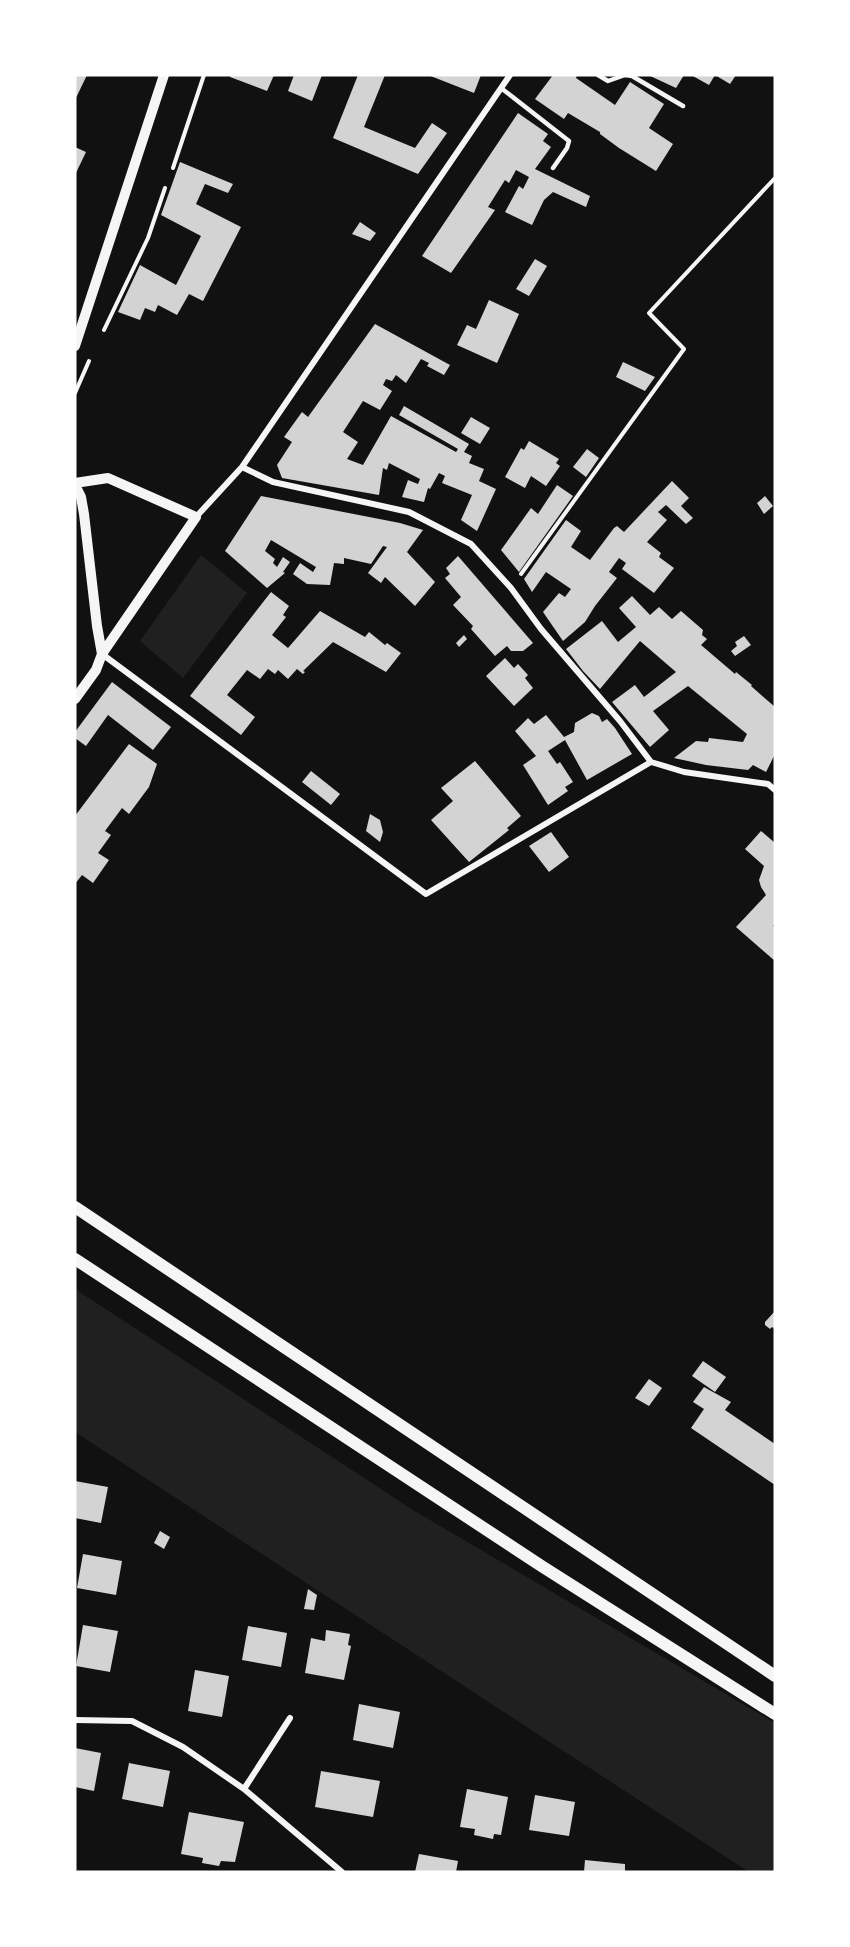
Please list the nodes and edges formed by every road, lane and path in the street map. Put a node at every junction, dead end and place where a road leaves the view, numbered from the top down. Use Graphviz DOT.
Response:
graph roads {
  1 [pos="164,75"];
  2 [pos="204,75"];
  3 [pos="510,75"];
  4 [pos="598,75"];
  5 [pos="501,88"];
  6 [pos="683,106"];
  7 [pos="172,168"];
  8 [pos="553,168"];
  9 [pos="775,178"];
  10 [pos="165,188"];
  11 [pos="102,334"];
  12 [pos="75,346"];
  13 [pos="93,354"];
  14 [pos="75,393"];
  15 [pos="242,467"];
  16 [pos="75,484"];
  17 [pos="196,517"];
  18 [pos="512,588"];
  19 [pos="102,654"];
  20 [pos="75,699"];
  21 [pos="651,762"];
  22 [pos="775,790"];
  23 [pos="75,1207"];
  24 [pos="75,1259"];
  25 [pos="775,1676"];
  26 [pos="775,1714"];
  27 [pos="290,1718"];
  28 [pos="75,1720"];
  29 [pos="244,1789"];
  30 [pos="342,1872"];
  1 -- 12 [label="street"];
  2 -- 7 [label="path"];
  3 -- 5 [label="street"];
  4 -- 6 [label="lane"];
  5 -- 8 [label="lane"];
  5 -- 15 [label="street"];
  9 -- 18 [label="path"];
  10 -- 11 [label="path"];
  13 -- 14 [label="path"];
  15 -- 17 [label="street"];
  15 -- 18 [label="street"];
  16 -- 17 [label="street"];
  16 -- 19 [label="street"];
  17 -- 19 [label="street"];
  18 -- 21 [label="street"];
  19 -- 20 [label="street"];
  19 -- 21 [label="street"];
  21 -- 22 [label="street"];
  23 -- 25 [label="main road"];
  24 -- 26 [label="main road"];
  27 -- 29 [label="street"];
  28 -- 29 [label="street"];
  29 -- 30 [label="street"];
}
